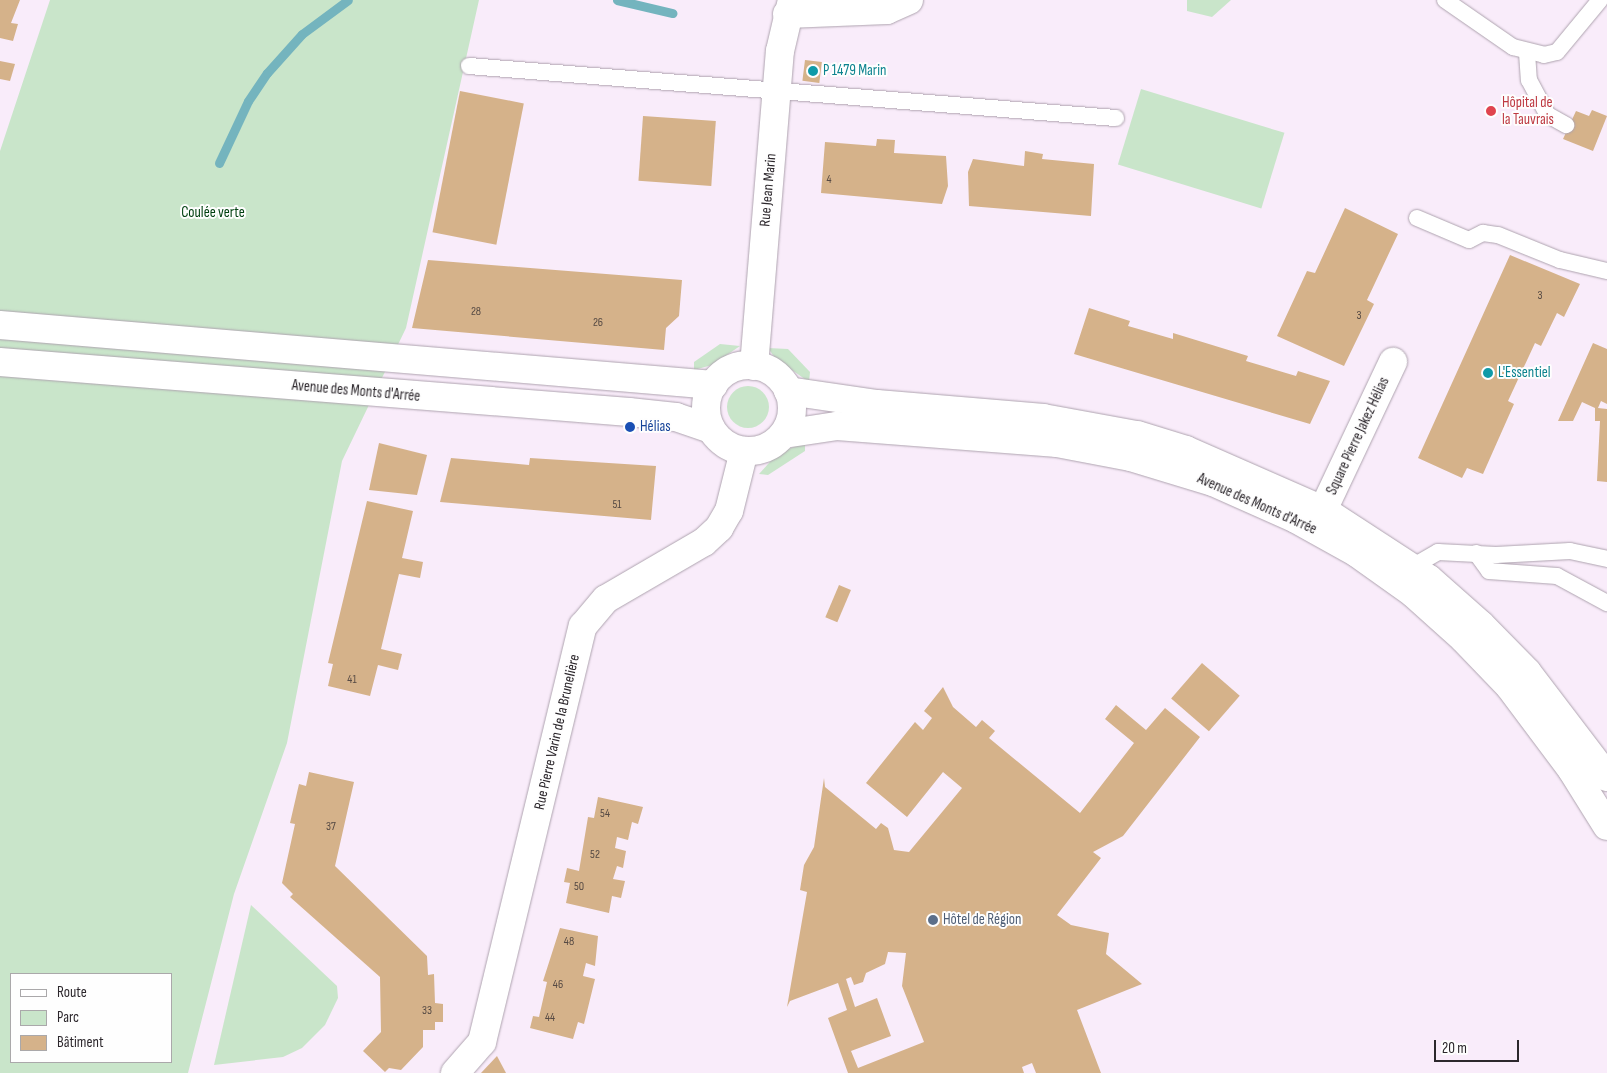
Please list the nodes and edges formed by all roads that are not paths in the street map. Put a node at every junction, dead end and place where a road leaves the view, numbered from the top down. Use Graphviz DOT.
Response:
graph roads {
  1 [pos="909,0"];
  2 [pos="1445,0"];
  3 [pos="1600,0"];
  4 [pos="790,7"];
  5 [pos="1527,53"];
  6 [pos="469,66"];
  7 [pos="777,91"];
  8 [pos="1116,118"];
  9 [pos="1566,125"];
  10 [pos="1416,218"];
  11 [pos="1607,271"];
  12 [pos="0,325"];
  13 [pos="0,362"];
  14 [pos="1393,362"];
  15 [pos="754,366"];
  16 [pos="712,386"];
  17 [pos="788,391"];
  18 [pos="711,429"];
  19 [pos="784,434"];
  20 [pos="744,451"];
  21 [pos="1324,510"];
  22 [pos="1476,554"];
  23 [pos="1607,558"];
  24 [pos="1412,567"];
  25 [pos="1607,603"];
  26 [pos="1606,771"];
  27 [pos="1607,826"];
  28 [pos="455,1073"];
  1 -- 4 [label="street, Rue Jean Marin"];
  2 -- 5 [label="lane"];
  3 -- 5 [label="lane"];
  4 -- 7 [label="street, Rue Jean Marin"];
  5 -- 9 [label="lane"];
  6 -- 7 [label="lane"];
  7 -- 8 [label="lane"];
  7 -- 15 [label="street, Rue Jean Marin"];
  10 -- 11 [label="lane"];
  12 -- 16 [label="street"];
  13 -- 18 [label="street, Avenue des Monts d'Arrée"];
  14 -- 21 [label="street, Square Pierre Jakez Hélias"];
  15 -- 16 [label="street"];
  15 -- 17 [label="street"];
  16 -- 18 [label="street"];
  17 -- 19 [label="street"];
  17 -- 21 [label="street, Avenue des Monts d'Arrée"];
  18 -- 20 [label="street"];
  19 -- 20 [label="street"];
  19 -- 27 [label="street, Avenue des Monts d'Arrée"];
  20 -- 28 [label="street, Rue Pierre Varin de la Brunelière"];
  21 -- 24 [label="street, Avenue des Monts d'Arrée"];
  22 -- 23 [label="lane"];
  22 -- 24 [label="lane"];
  22 -- 25 [label="lane"];
  24 -- 26 [label="street, Avenue des Monts d'Arrée"];
}
